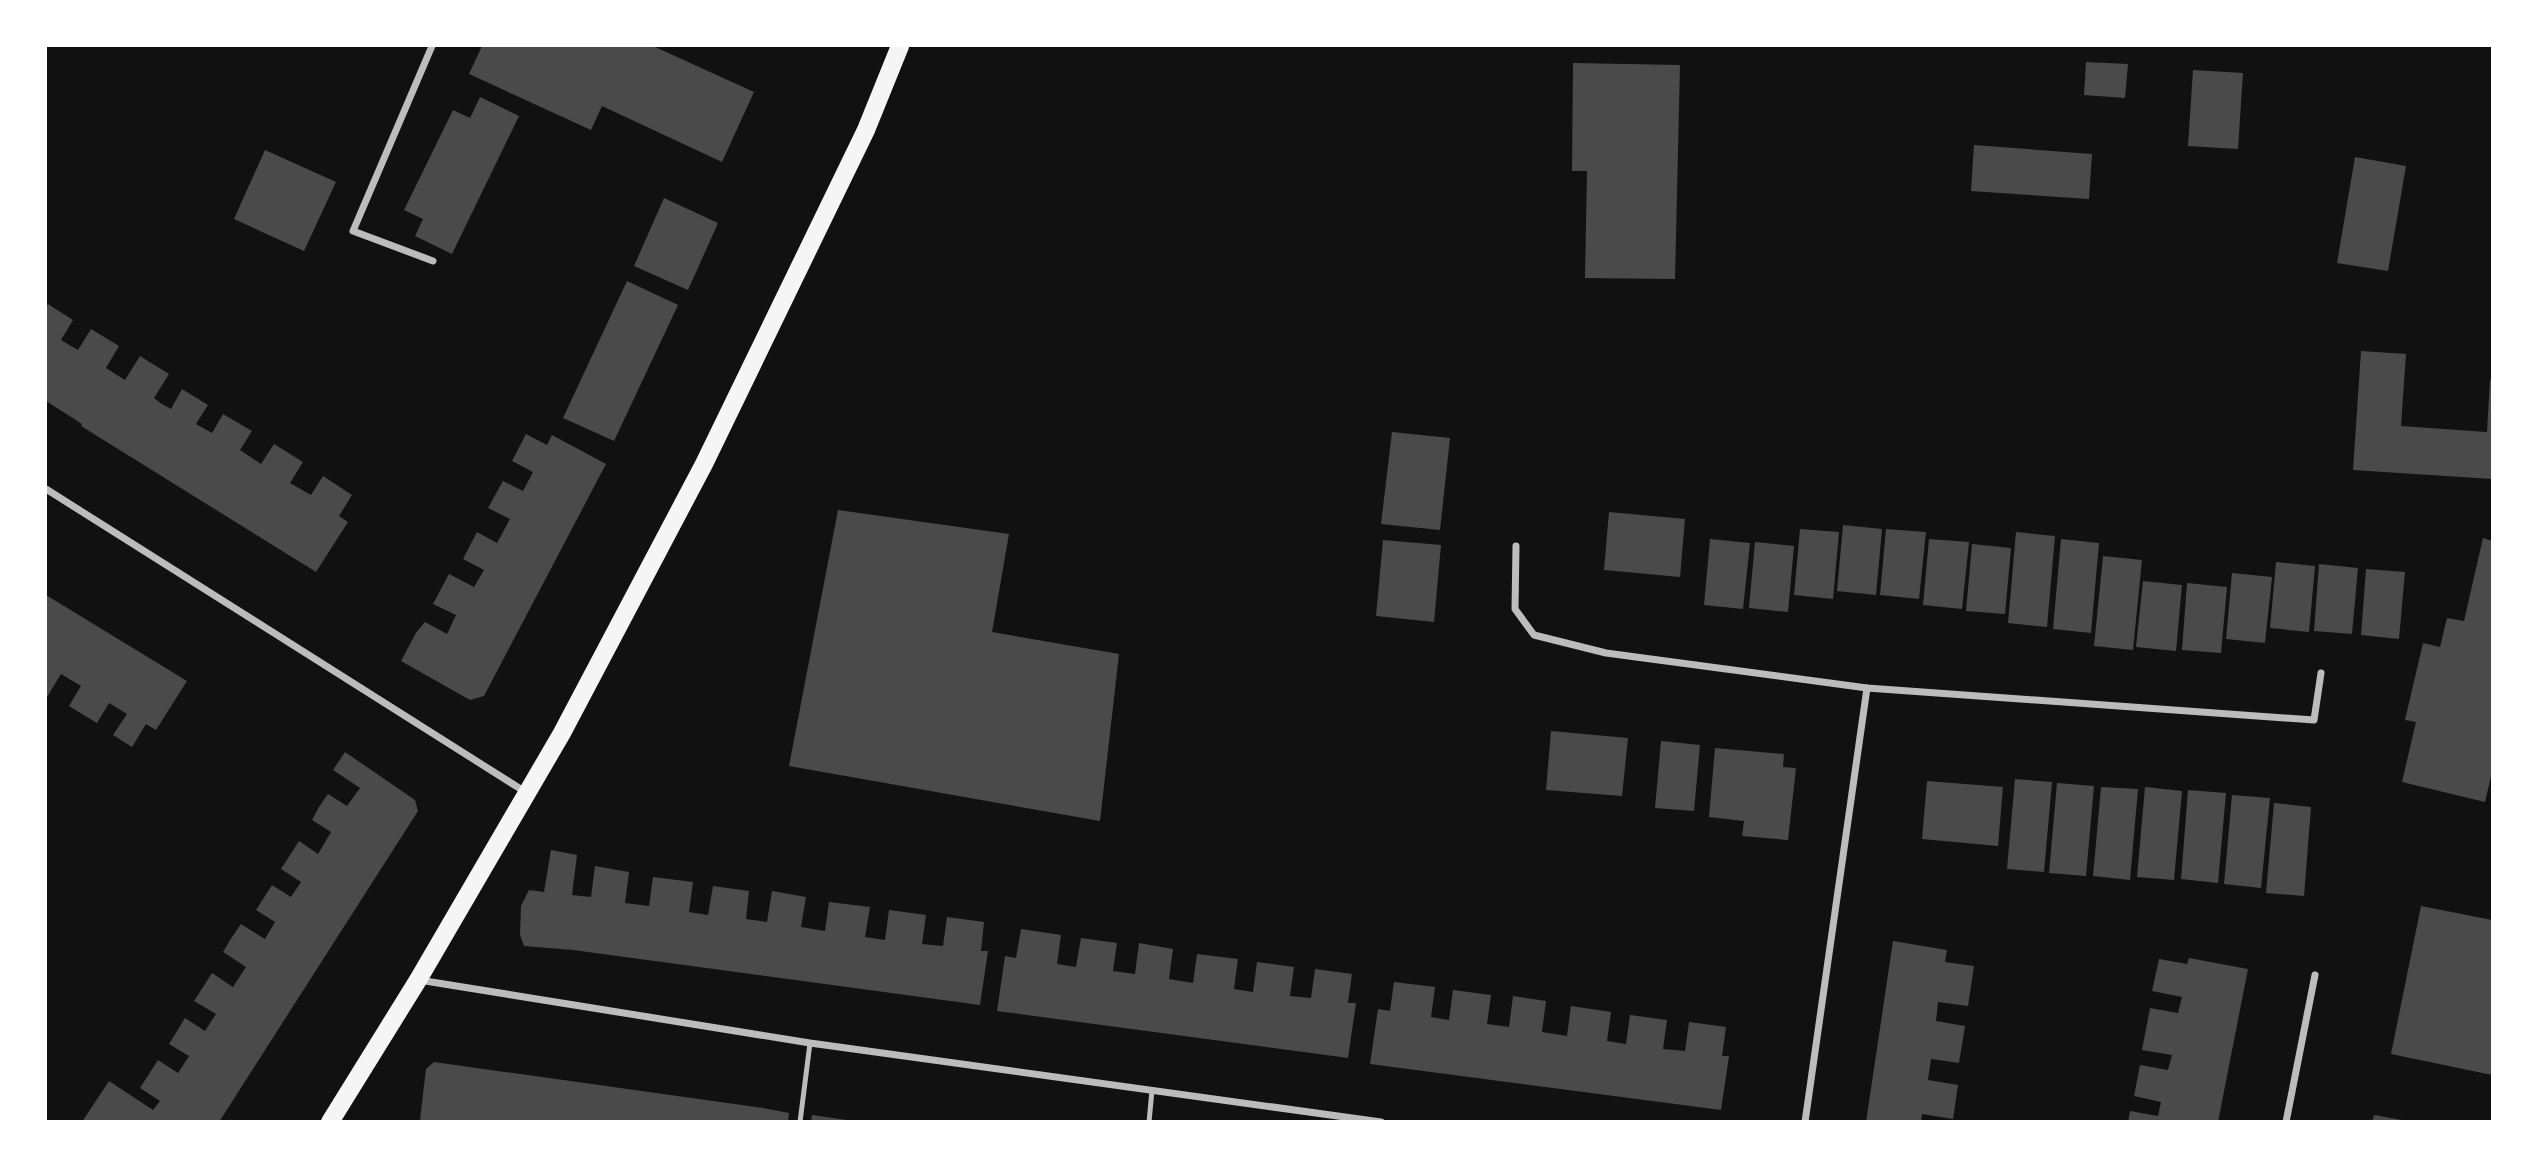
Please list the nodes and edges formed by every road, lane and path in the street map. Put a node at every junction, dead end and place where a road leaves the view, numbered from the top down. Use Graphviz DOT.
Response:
graph roads {
  1 [pos="432,46"];
  2 [pos="900,46"];
  3 [pos="432,261"];
  4 [pos="46,489"];
  5 [pos="1517,546"];
  6 [pos="2321,673"];
  7 [pos="1867,688"];
  8 [pos="527,794"];
  9 [pos="2315,975"];
  10 [pos="418,980"];
  11 [pos="810,1043"];
  12 [pos="1152,1090"];
  13 [pos="330,1122"];
  14 [pos="800,1122"];
  15 [pos="1149,1122"];
  16 [pos="1381,1122"];
  17 [pos="1804,1122"];
  18 [pos="2286,1122"];
  1 -- 3 [label="street"];
  2 -- 8 [label="main road"];
  4 -- 8 [label="street"];
  5 -- 7 [label="street"];
  6 -- 7 [label="street"];
  7 -- 17 [label="street"];
  8 -- 10 [label="main road"];
  9 -- 18 [label="street"];
  10 -- 11 [label="street"];
  10 -- 13 [label="main road"];
  11 -- 12 [label="street"];
  11 -- 14 [label="lane"];
  12 -- 15 [label="lane"];
  12 -- 16 [label="street"];
}
